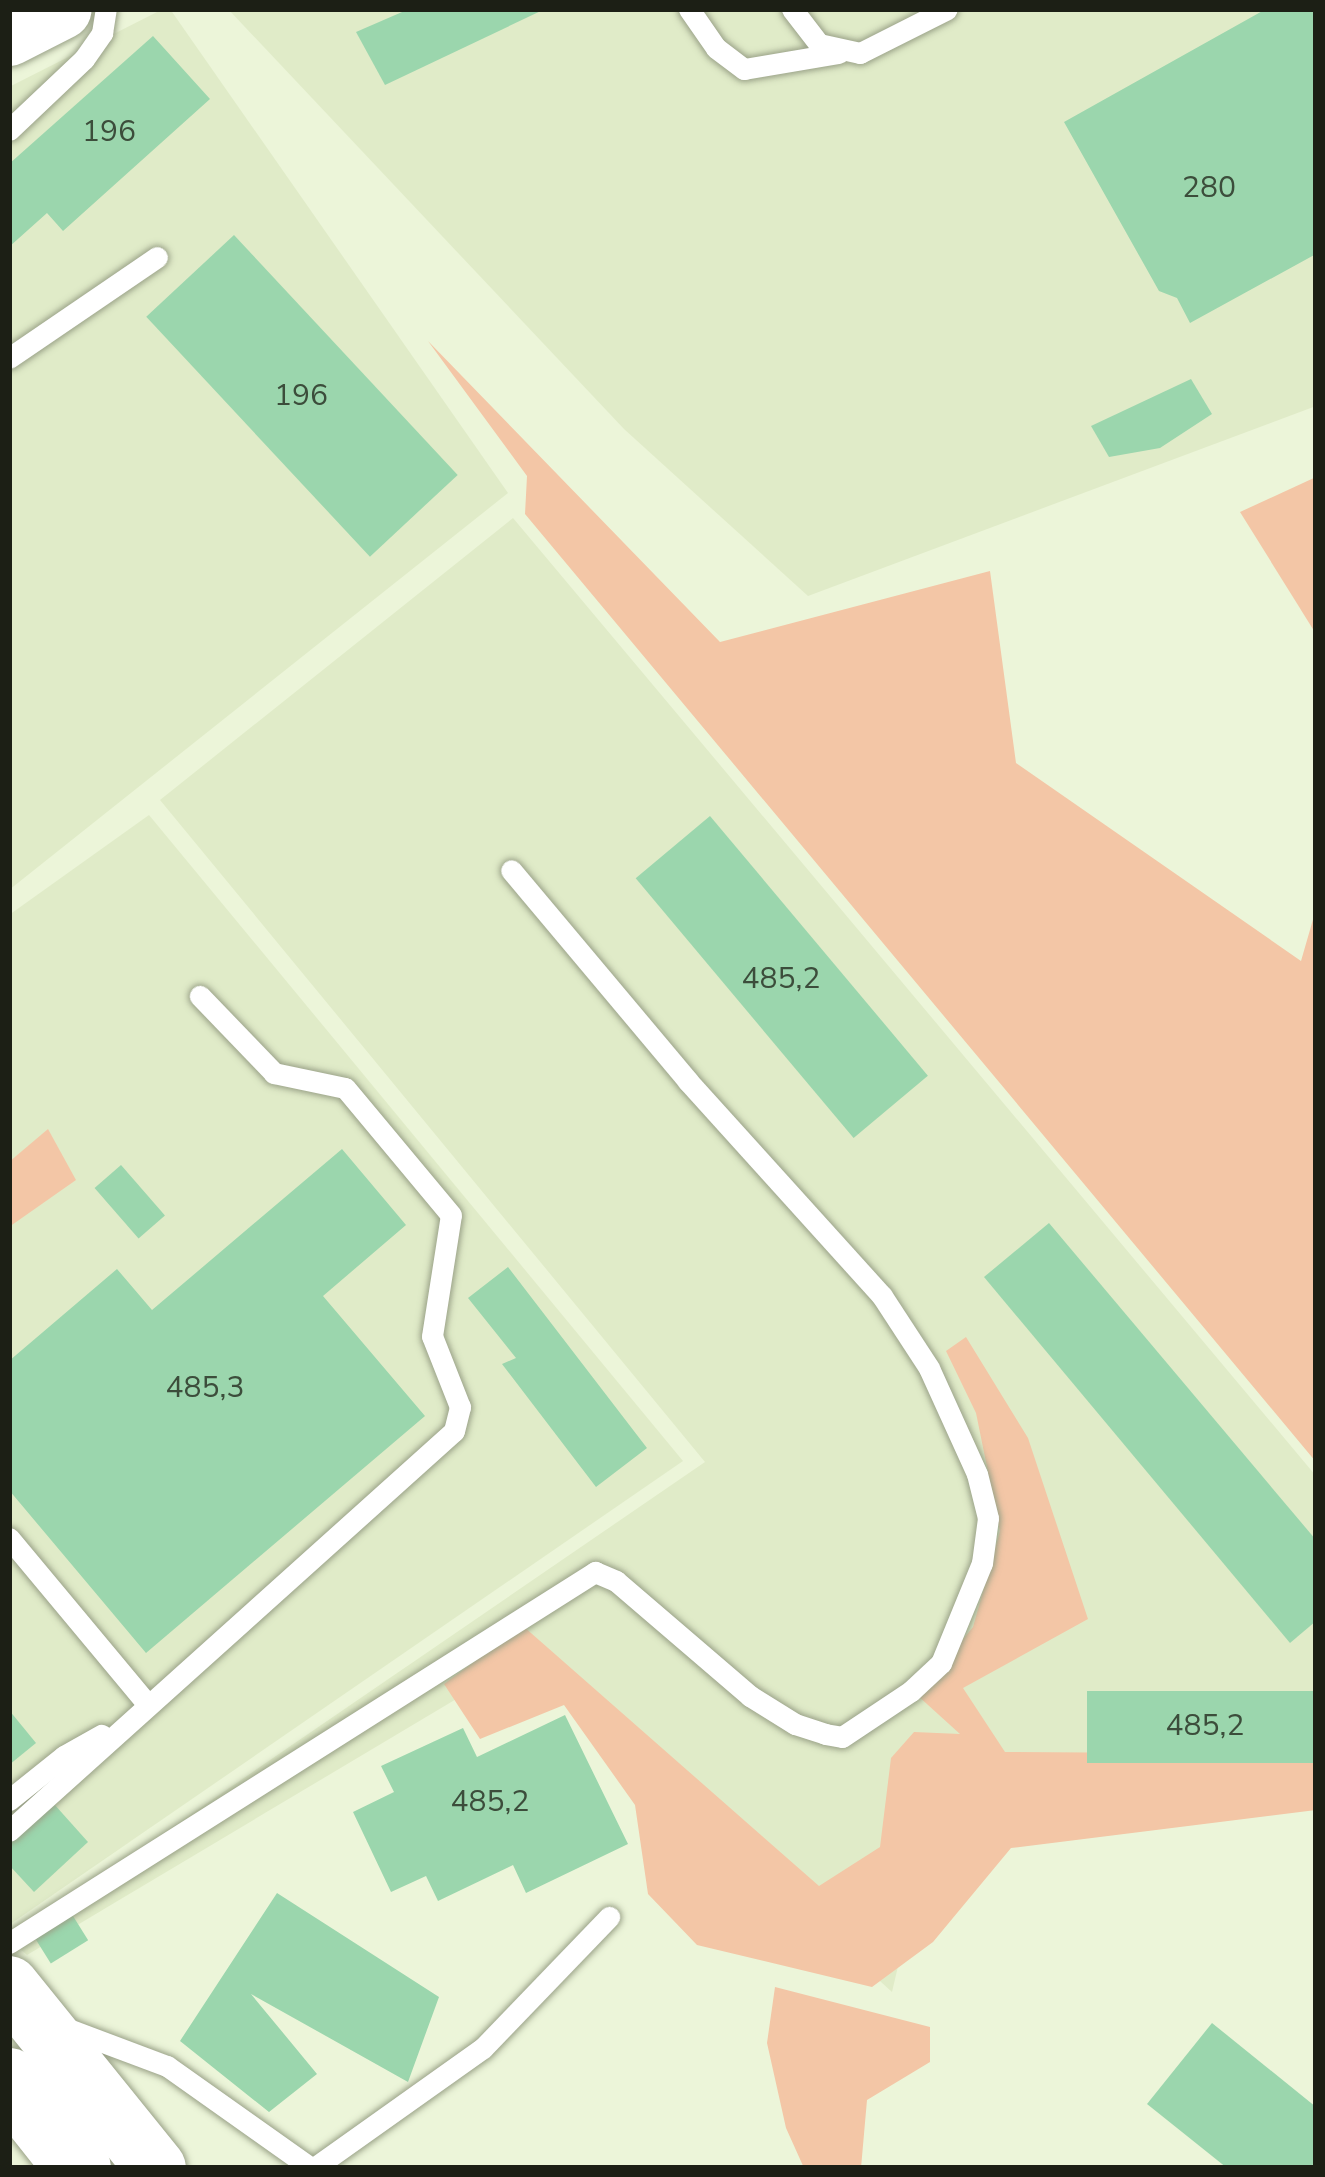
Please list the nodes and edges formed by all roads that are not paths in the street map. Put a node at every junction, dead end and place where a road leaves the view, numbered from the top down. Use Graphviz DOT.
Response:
graph roads {
  1 [pos="62,9"];
  2 [pos="106,9"];
  3 [pos="689,9"];
  4 [pos="792,9"];
  5 [pos="947,9"];
  6 [pos="9,36"];
  7 [pos="840,53"];
  8 [pos="9,130"];
  9 [pos="157,257"];
  10 [pos="9,358"];
  11 [pos="511,870"];
  12 [pos="200,996"];
  13 [pos="9,1538"];
  14 [pos="140,1712"];
  15 [pos="9,1800"];
  16 [pos="9,1831"];
  17 [pos="609,1917"];
  18 [pos="9,1943"];
  19 [pos="21,2000"];
  20 [pos="9,2081"];
  21 [pos="78,2168"];
  22 [pos="156,2168"];
  23 [pos="313,2168"];
  1 -- 6 [label="street"];
  2 -- 8 [label="lane"];
  3 -- 7 [label="lane"];
  4 -- 7 [label="lane"];
  5 -- 7 [label="lane"];
  9 -- 10 [label="lane"];
  11 -- 18 [label="lane"];
  12 -- 14 [label="lane"];
  13 -- 14 [label="lane"];
  14 -- 15 [label="lane"];
  14 -- 16 [label="lane"];
  17 -- 23 [label="lane"];
  19 -- 22 [label="street"];
  19 -- 23 [label="lane"];
  20 -- 21 [label="highway"];
}
